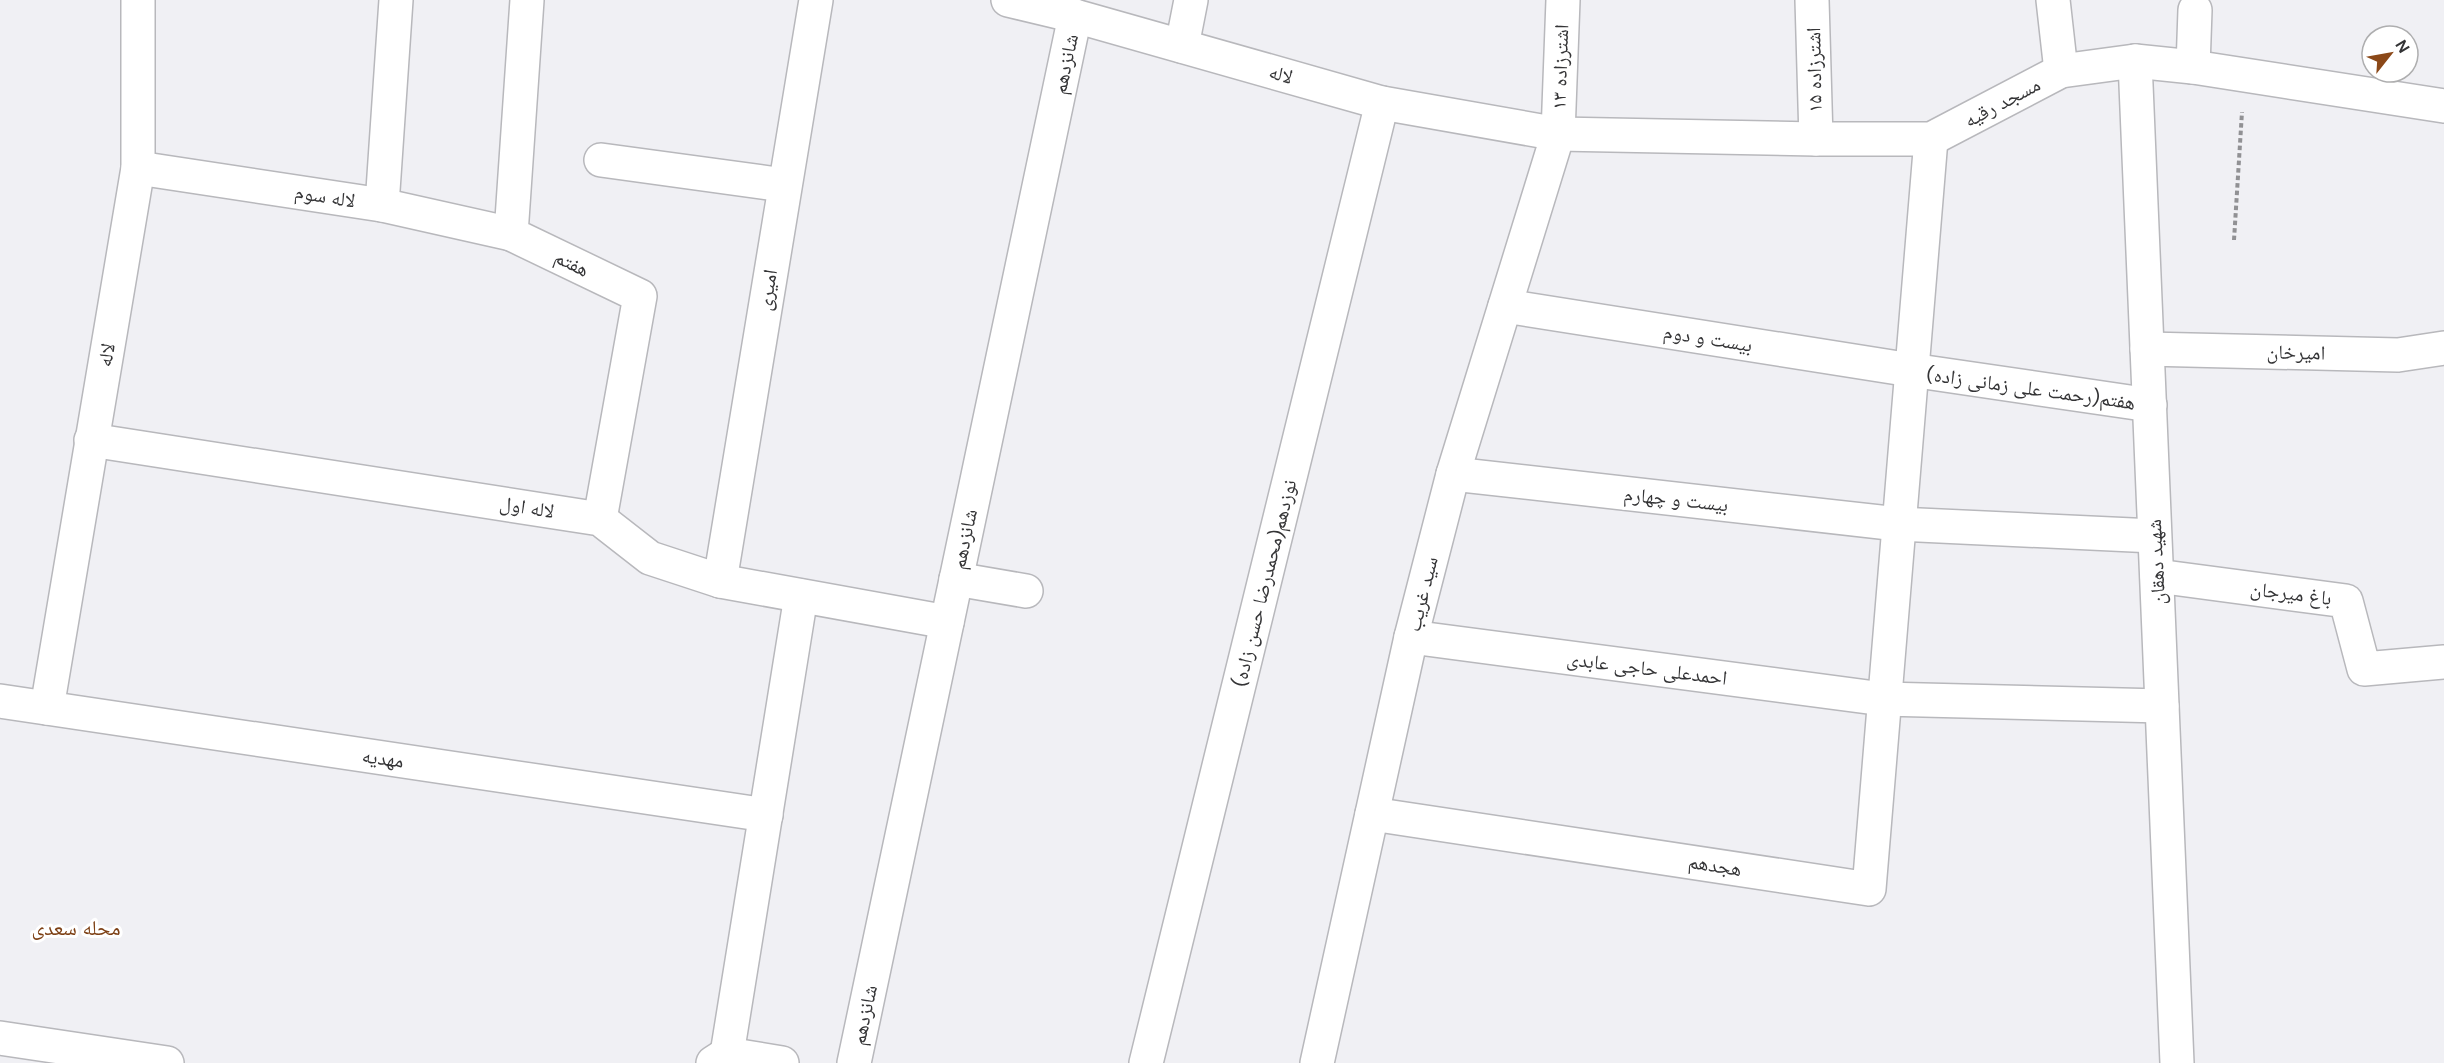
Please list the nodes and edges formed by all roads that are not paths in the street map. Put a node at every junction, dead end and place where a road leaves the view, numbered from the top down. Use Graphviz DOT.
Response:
graph roads {
  1 [pos="138,0"];
  2 [pos="396,0"];
  3 [pos="527,0"];
  4 [pos="816,0"];
  5 [pos="1008,0"];
  6 [pos="1191,0"];
  7 [pos="1563,0"];
  8 [pos="1812,0"];
  9 [pos="2053,0"];
  10 [pos="2195,10"];
  11 [pos="1075,16"];
  12 [pos="1182,46"];
  13 [pos="2135,60"];
  14 [pos="2193,67"];
  15 [pos="2061,71"];
  16 [pos="1382,103"];
  17 [pos="2444,106"];
  18 [pos="1558,134"];
  19 [pos="1816,139"];
  20 [pos="1931,140"];
  21 [pos="601,160"];
  22 [pos="138,168"];
  23 [pos="784,185"];
  24 [pos="382,205"];
  25 [pos="511,234"];
  26 [pos="1505,306"];
  27 [pos="2444,348"];
  28 [pos="2147,349"];
  29 [pos="1911,370"];
  30 [pos="2150,405"];
  31 [pos="91,440"];
  32 [pos="1453,474"];
  33 [pos="600,519"];
  34 [pos="1898,524"];
  35 [pos="2154,536"];
  36 [pos="2157,576"];
  37 [pos="956,579"];
  38 [pos="720,581"];
  39 [pos="1026,591"];
  40 [pos="801,596"];
  41 [pos="947,622"];
  42 [pos="1411,637"];
  43 [pos="2444,662"];
  44 [pos="1883,699"];
  45 [pos="0,701"];
  46 [pos="2162,706"];
  47 [pos="47,708"];
  48 [pos="1372,813"];
  49 [pos="766,814"];
  50 [pos="0,1038"];
  51 [pos="720,1059"];
  52 [pos="167,1063"];
  53 [pos="782,1063"];
  54 [pos="854,1063"];
  55 [pos="1146,1063"];
  56 [pos="1317,1063"];
  57 [pos="2176,1063"];
  1 -- 22 [label="street, لاله"];
  2 -- 24 [label="street"];
  3 -- 25 [label="street"];
  4 -- 23 [label="street, امیری"];
  5 -- 11 [label="street, لاله"];
  6 -- 12 [label="street"];
  7 -- 18 [label="street, اشترزاده ۱۳"];
  8 -- 19 [label="street, اشترزاده ۱۵"];
  9 -- 15 [label="street"];
  10 -- 14 [label="street"];
  11 -- 12 [label="street, لاله"];
  11 -- 37 [label="street, شانزدهم"];
  12 -- 16 [label="street, لاله"];
  13 -- 14 [label="street, مسجد رقیه"];
  13 -- 15 [label="street, مسجد رقیه"];
  13 -- 28 [label="street, شهید دهقان"];
  14 -- 17 [label="street, مسجد رقیه"];
  15 -- 20 [label="street, مسجد رقیه"];
  16 -- 18 [label="street, لاله"];
  16 -- 55 [label="street, نوزدهم(محمدرضا حسن زاده)"];
  18 -- 19 [label="street, مسجد رقیه"];
  18 -- 26 [label="street, سید غریب"];
  19 -- 20 [label="street, مسجد رقیه"];
  20 -- 29 [label="street"];
  21 -- 23 [label="street"];
  22 -- 24 [label="street, لاله سوم"];
  22 -- 31 [label="street, لاله"];
  23 -- 38 [label="street, امیری"];
  24 -- 25 [label="street, لاله سوم"];
  25 -- 33 [label="street, هفتم"];
  26 -- 29 [label="street, بیست و دوم"];
  26 -- 32 [label="street, سید غریب"];
  27 -- 28 [label="street, امیرخان"];
  28 -- 30 [label="street, شهید دهقان"];
  29 -- 30 [label="street, هفتم(رحمت علی زمانی زاده)"];
  29 -- 34 [label="street"];
  30 -- 35 [label="street, شهید دهقان"];
  31 -- 33 [label="street, لاله اول"];
  31 -- 47 [label="street, لاله"];
  32 -- 34 [label="street, بیست و چهارم"];
  32 -- 42 [label="street, سید غریب"];
  33 -- 38 [label="street, لاله اول"];
  34 -- 35 [label="street, بیست و چهارم"];
  34 -- 44 [label="street"];
  35 -- 36 [label="street, شهید دهقان"];
  36 -- 43 [label="street, باغ میرجان"];
  36 -- 46 [label="street, شهید دهقان"];
  37 -- 39 [label="street"];
  37 -- 41 [label="street, شانزدهم"];
  38 -- 40 [label="street, لاله اول"];
  40 -- 41 [label="street, لاله اول"];
  40 -- 49 [label="street"];
  41 -- 54 [label="street, شانزدهم"];
  42 -- 44 [label="street, احمدعلی حاجی عابدی"];
  42 -- 48 [label="street, سید غریب"];
  44 -- 46 [label="street, احمدعلی حاجی عابدی"];
  44 -- 48 [label="street, هجدهم"];
  45 -- 47 [label="street, مهدیه"];
  46 -- 57 [label="street, شهید دهقان"];
  47 -- 49 [label="street, مهدیه"];
  48 -- 56 [label="street, سید غریب"];
  49 -- 51 [label="street"];
  50 -- 52 [label="street"];
  51 -- 53 [label="street"];
}
